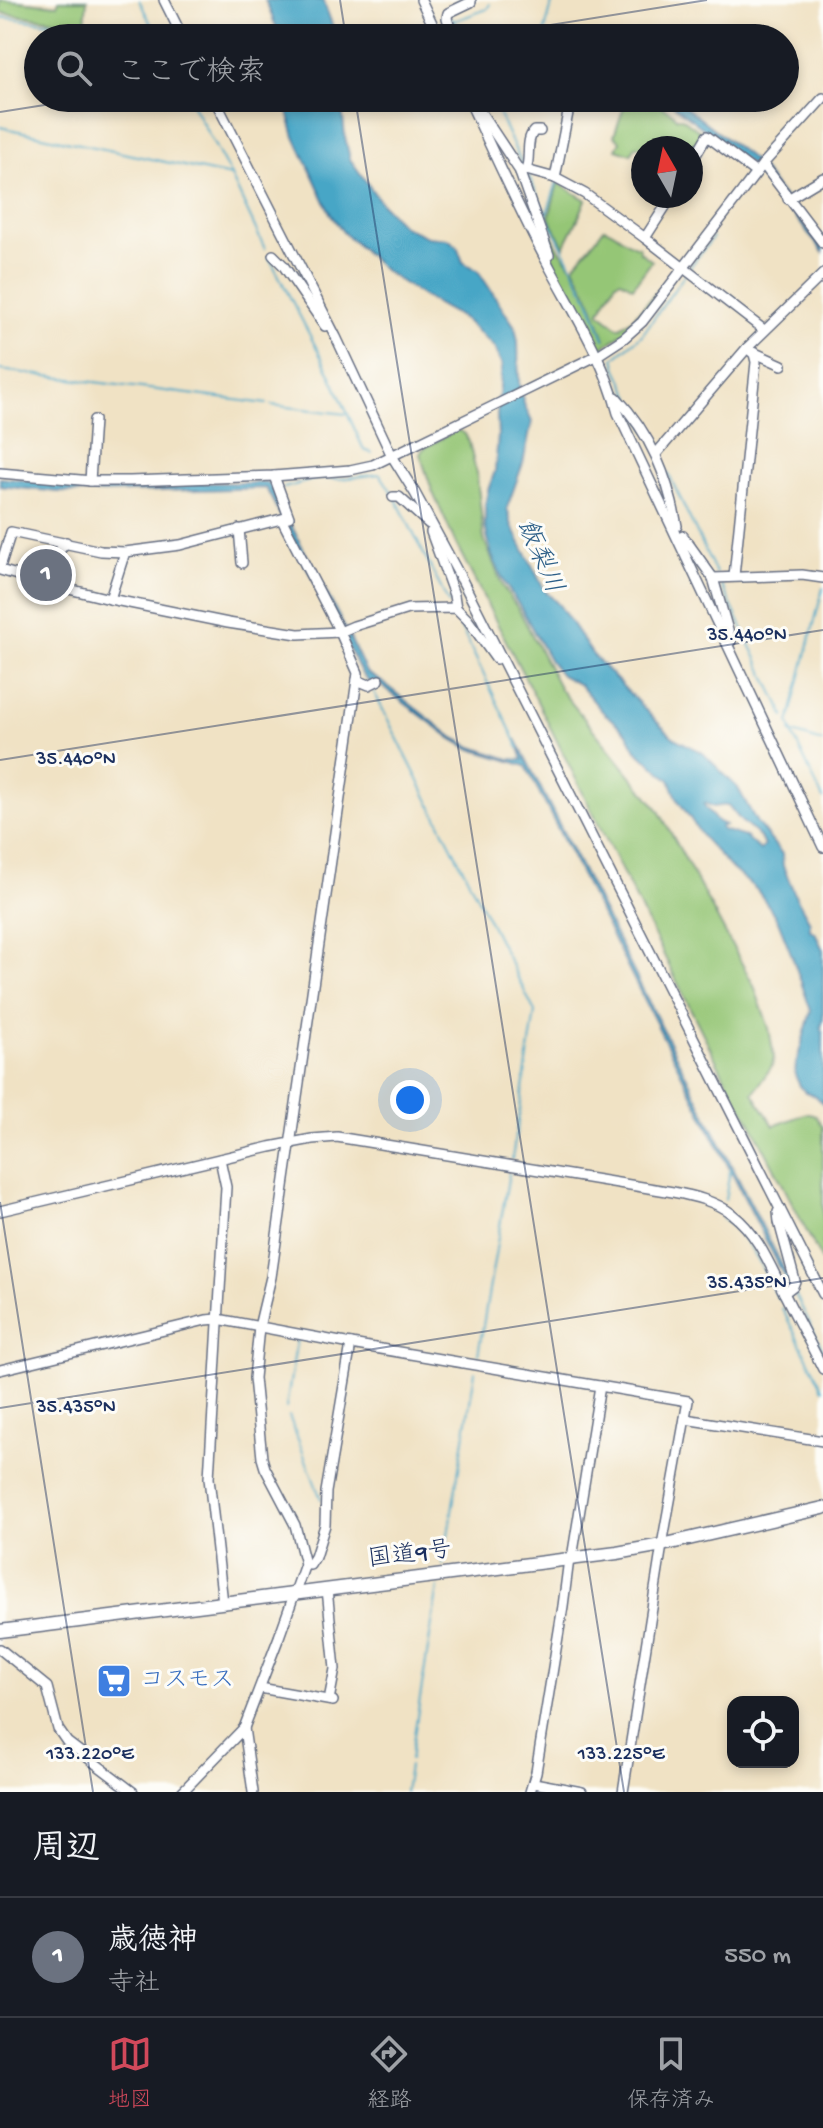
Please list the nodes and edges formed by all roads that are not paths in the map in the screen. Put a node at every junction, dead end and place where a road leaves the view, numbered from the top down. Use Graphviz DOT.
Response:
graph roads {
  1 [pos="164,0"];
  2 [pos="421,0"];
  3 [pos="471,2"];
  4 [pos="176,24"];
  5 [pos="432,24"];
  6 [pos="449,24"];
  7 [pos="823,98"];
  8 [pos="221,112"];
  9 [pos="478,112"];
  10 [pos="480,112"];
  11 [pos="568,112"];
  12 [pos="540,131"];
  13 [pos="703,143"];
  14 [pos="759,169"];
  15 [pos="523,171"];
  16 [pos="555,178"];
  17 [pos="823,178"];
  18 [pos="788,199"];
  19 [pos="664,208"];
  20 [pos="645,238"];
  21 [pos="823,243"];
  22 [pos="273,255"];
  23 [pos="684,267"];
  24 [pos="554,274"];
  25 [pos="823,274"];
  26 [pos="764,330"];
  27 [pos="336,337"];
  28 [pos="750,350"];
  29 [pos="594,357"];
  30 [pos="782,365"];
  31 [pos="614,395"];
  32 [pos="94,420"];
  33 [pos="656,454"];
  34 [pos="394,455"];
  35 [pos="0,473"];
  36 [pos="274,476"];
  37 [pos="90,481"];
  38 [pos="394,497"];
  39 [pos="284,519"];
  40 [pos="430,524"];
  41 [pos="239,529"];
  42 [pos="677,533"];
  43 [pos="66,542"];
  44 [pos="125,552"];
  45 [pos="242,563"];
  46 [pos="0,568"];
  47 [pos="734,576"];
  48 [pos="713,578"];
  49 [pos="823,578"];
  50 [pos="48,584"];
  51 [pos="110,599"];
  52 [pos="456,608"];
  53 [pos="343,631"];
  54 [pos="731,650"];
  55 [pos="504,665"];
  56 [pos="357,680"];
  57 [pos="374,683"];
  58 [pos="823,847"];
  59 [pos="289,1144"];
  60 [pos="220,1159"];
  61 [pos="780,1209"];
  62 [pos="0,1211"];
  63 [pos="784,1293"];
  64 [pos="823,1294"];
  65 [pos="218,1319"];
  66 [pos="259,1327"];
  67 [pos="351,1344"];
  68 [pos="823,1369"];
  69 [pos="0,1370"];
  70 [pos="600,1386"];
  71 [pos="685,1419"];
  72 [pos="823,1441"];
  73 [pos="823,1508"];
  74 [pos="662,1545"];
  75 [pos="571,1558"];
  76 [pos="305,1564"];
  77 [pos="327,1589"];
  78 [pos="294,1593"];
  79 [pos="223,1603"];
  80 [pos="0,1631"];
  81 [pos="0,1649"];
  82 [pos="260,1688"];
  83 [pos="244,1728"];
  84 [pos="532,1788"];
  85 [pos="133,1792"];
  86 [pos="182,1792"];
  87 [pos="253,1792"];
  88 [pos="582,1792"];
  89 [pos="623,1792"];
  1 -- 4 [label="street"];
  2 -- 5 [label="street"];
  3 -- 6 [label="street"];
  7 -- 14 [label="street"];
  8 -- 27 [label="street"];
  9 -- 24 [label="street"];
  10 -- 15 [label="street"];
  11 -- 16 [label="street"];
  12 -- 15 [label="street"];
  13 -- 14 [label="street"];
  14 -- 18 [label="street"];
  14 -- 23 [label="street"];
  15 -- 16 [label="street"];
  15 -- 24 [label="street"];
  16 -- 20 [label="street"];
  17 -- 18 [label="street"];
  18 -- 21 [label="street"];
  19 -- 20 [label="street"];
  20 -- 23 [label="street"];
  22 -- 27 [label="street"];
  23 -- 26 [label="street"];
  23 -- 29 [label="street"];
  24 -- 29 [label="street"];
  25 -- 26 [label="street"];
  26 -- 28 [label="street"];
  27 -- 34 [label="street"];
  28 -- 30 [label="street"];
  28 -- 33 [label="street"];
  28 -- 47 [label="street"];
  29 -- 31 [label="street"];
  29 -- 34 [label="street"];
  31 -- 33 [label="street"];
  31 -- 42 [label="street"];
  32 -- 37 [label="street"];
  33 -- 42 [label="street"];
  34 -- 36 [label="street"];
  34 -- 40 [label="street"];
  35 -- 37 [label="street"];
  36 -- 37 [label="street"];
  36 -- 39 [label="street"];
  38 -- 40 [label="street"];
  39 -- 41 [label="street"];
  39 -- 53 [label="street"];
  40 -- 52 [label="street"];
  40 -- 55 [label="street"];
  41 -- 44 [label="street"];
  41 -- 45 [label="street"];
  42 -- 48 [label="street"];
  42 -- 54 [label="street"];
  43 -- 44 [label="street"];
  43 -- 46 [label="street"];
  43 -- 50 [label="street"];
  44 -- 51 [label="street"];
  46 -- 50 [label="street"];
  47 -- 48 [label="street"];
  47 -- 49 [label="street"];
  48 -- 54 [label="street"];
  50 -- 51 [label="street"];
  51 -- 53 [label="street"];
  52 -- 53 [label="street"];
  52 -- 55 [label="street"];
  53 -- 56 [label="street"];
  54 -- 58 [label="street"];
  55 -- 61 [label="street"];
  56 -- 57 [label="street"];
  56 -- 59 [label="street"];
  59 -- 60 [label="street"];
  59 -- 63 [label="street"];
  59 -- 66 [label="street"];
  60 -- 62 [label="street"];
  60 -- 65 [label="street"];
  61 -- 63 [label="street"];
  61 -- 64 [label="street"];
  63 -- 68 [label="street"];
  65 -- 66 [label="street"];
  65 -- 69 [label="street"];
  65 -- 79 [label="street"];
  66 -- 67 [label="street"];
  66 -- 76 [label="street"];
  67 -- 70 [label="street"];
  67 -- 76 [label="street"];
  70 -- 71 [label="street"];
  70 -- 75 [label="street"];
  71 -- 72 [label="street"];
  71 -- 74 [label="street"];
  73 -- 74 [label="highway, 国道9号"];
  74 -- 75 [label="highway, 国道9号"];
  74 -- 89 [label="street"];
  75 -- 77 [label="highway, 国道9号"];
  75 -- 84 [label="street"];
  76 -- 78 [label="street"];
  77 -- 78 [label="highway, 国道9号"];
  77 -- 82 [label="street"];
  78 -- 79 [label="highway, 国道9号"];
  78 -- 82 [label="street"];
  79 -- 80 [label="highway, 国道9号"];
  81 -- 85 [label="street"];
  82 -- 83 [label="street"];
  83 -- 86 [label="street"];
  83 -- 87 [label="street"];
  84 -- 88 [label="street"];
}
